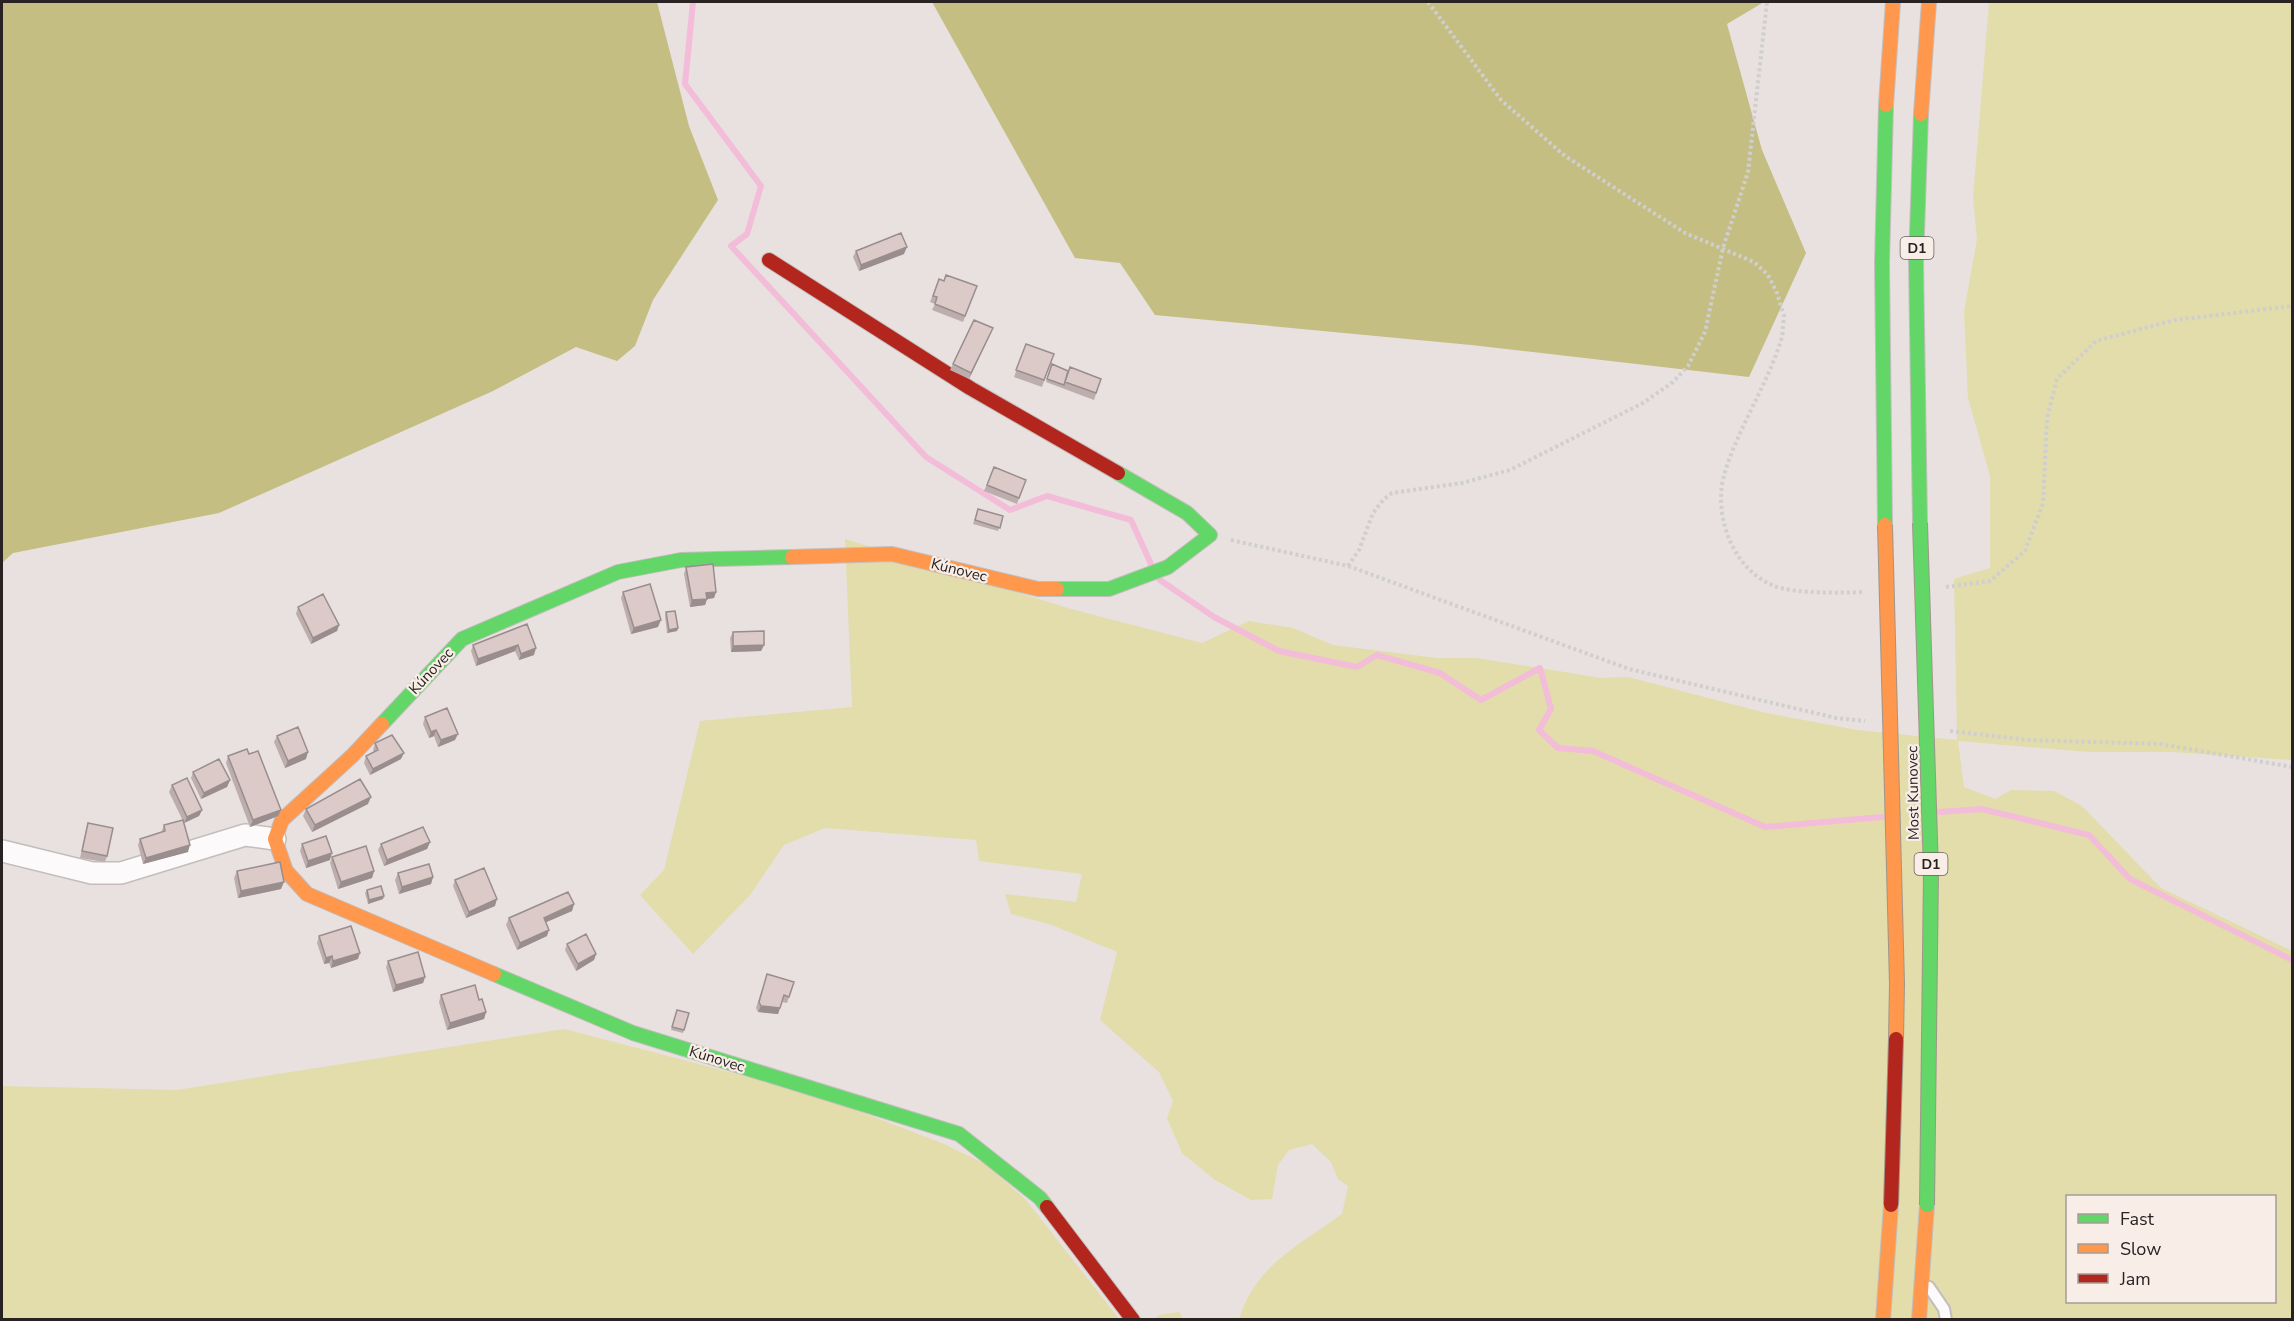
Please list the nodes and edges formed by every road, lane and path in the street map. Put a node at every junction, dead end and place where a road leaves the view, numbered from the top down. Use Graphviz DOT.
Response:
graph roads {
  1 [pos="1428,2"];
  2 [pos="1767,2"];
  3 [pos="1893,2"];
  4 [pos="1929,2"];
  5 [pos="1723,248"];
  6 [pos="769,260"];
  7 [pos="2292,306"];
  8 [pos="2267,309"];
  9 [pos="1210,535"];
  10 [pos="1348,566"];
  11 [pos="1870,722"];
  12 [pos="1938,729"];
  13 [pos="2292,767"];
  14 [pos="275,838"];
  15 [pos="2,851"];
  16 [pos="1922,1277"];
  17 [pos="1133,1320"];
  18 [pos="1883,1320"];
  19 [pos="1919,1320"];
  20 [pos="1946,1320"];
  1 -- 5 [label="path"];
  2 -- 5 [label="path"];
  3 -- 18 [label="main road, Most Kunovec / D1, bridge"];
  4 -- 16 [label="main road, Most Kunovec / D1, bridge"];
  5 -- 10 [label="path"];
  6 -- 9 [label="main road"];
  7 -- 8 [label="path"];
  9 -- 10 [label="path"];
  9 -- 14 [label="main road, Kúnovec"];
  10 -- 11 [label="path"];
  12 -- 13 [label="path"];
  14 -- 15 [label="street"];
  14 -- 17 [label="main road, Kúnovec"];
  16 -- 19 [label="main road, D1"];
  16 -- 20 [label="lane"];
}
